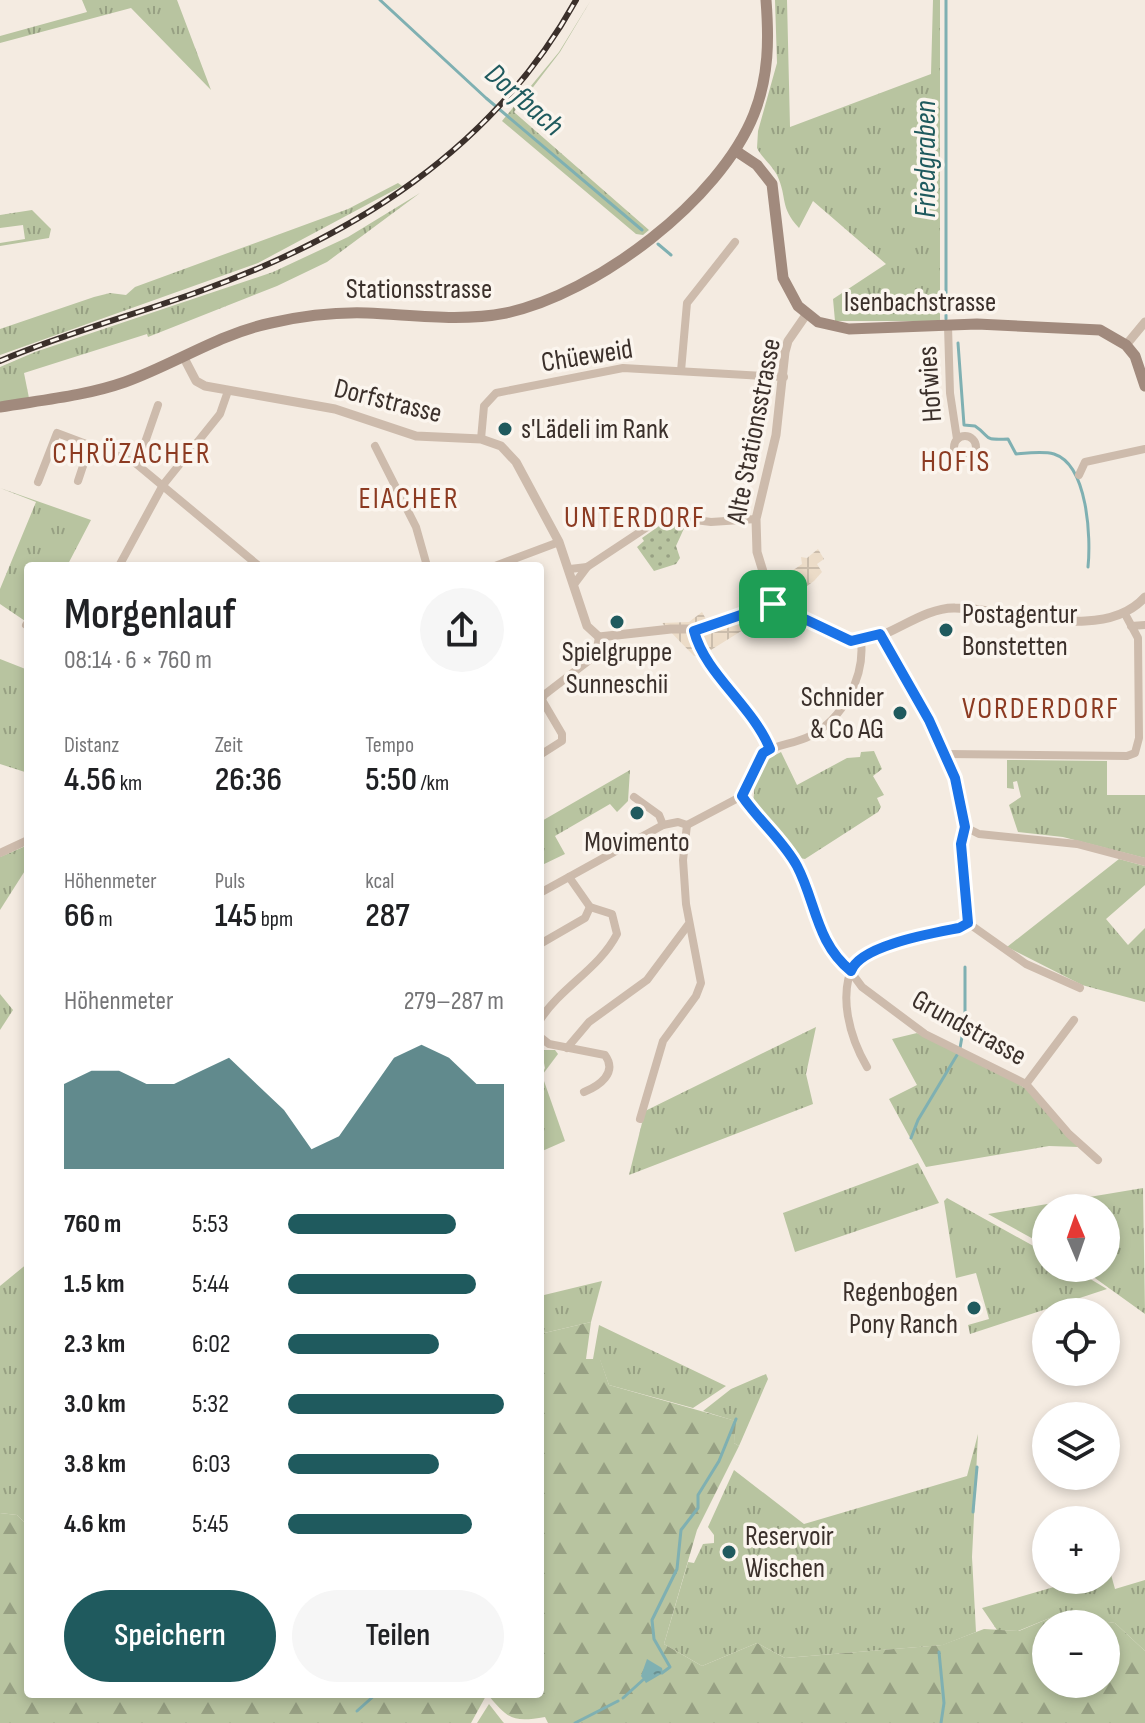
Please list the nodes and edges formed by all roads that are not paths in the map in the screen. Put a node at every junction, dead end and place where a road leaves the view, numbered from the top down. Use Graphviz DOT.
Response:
graph roads {
  1 [pos="766,0"];
  2 [pos="736,151"];
  3 [pos="735,242"];
  4 [pos="806,315"];
  5 [pos="1145,322"];
  6 [pos="948,326"];
  7 [pos="1126,345"];
  8 [pos="184,358"];
  9 [pos="681,371"];
  10 [pos="784,377"];
  11 [pos="1145,386"];
  12 [pos="228,391"];
  13 [pos="158,405"];
  14 [pos="0,407"];
  15 [pos="481,439"];
  16 [pos="957,439"];
  17 [pos="90,445"];
  18 [pos="375,446"];
  19 [pos="1145,449"];
  20 [pos="134,462"];
  21 [pos="1079,475"];
  22 [pos="78,481"];
  23 [pos="38,482"];
  24 [pos="163,485"];
  25 [pos="756,519"];
  26 [pos="559,542"];
  27 [pos="121,562"];
  28 [pos="254,562"];
  29 [pos="426,562"];
  30 [pos="506,562"];
  31 [pos="587,567"];
  32 [pos="570,569"];
  33 [pos="575,583"];
  34 [pos="1145,597"];
  35 [pos="773,604"];
  36 [pos="1125,614"];
  37 [pos="1145,625"];
  38 [pos="1131,626"];
  39 [pos="694,631"];
  40 [pos="880,634"];
  41 [pos="599,637"];
  42 [pos="861,641"];
  43 [pos="544,695"];
  44 [pos="544,703"];
  45 [pos="770,749"];
  46 [pos="544,752"];
  47 [pos="946,754"];
  48 [pos="742,796"];
  49 [pos="634,797"];
  50 [pos="663,825"];
  51 [pos="687,825"];
  52 [pos="965,827"];
  53 [pos="24,842"];
  54 [pos="0,853"];
  55 [pos="1145,862"];
  56 [pos="569,877"];
  57 [pos="544,891"];
  58 [pos="590,907"];
  59 [pos="968,923"];
  60 [pos="688,925"];
  61 [pos="544,942"];
  62 [pos="851,971"];
  63 [pos="1080,988"];
  64 [pos="544,1014"];
  65 [pos="1074,1020"];
  66 [pos="544,1040"];
  67 [pos="567,1048"];
  68 [pos="867,1067"];
  69 [pos="1026,1084"];
  70 [pos="584,1092"];
  71 [pos="640,1119"];
  72 [pos="1098,1160"];
  1 -- 2 [label="main road, Stationsstrasse"];
  2 -- 4 [label="main road, Isenbachstrasse"];
  2 -- 8 [label="main road, Stationsstrasse"];
  3 -- 9 [label="street"];
  4 -- 6 [label="main road, Isenbachstrasse"];
  4 -- 10 [label="street, Alte Stationsstrasse"];
  5 -- 7 [label="street"];
  6 -- 7 [label="main road, Isenbachstrasse"];
  6 -- 16 [label="street, Hofwies"];
  7 -- 11 [label="main road"];
  8 -- 12 [label="street, Dorfstrasse"];
  8 -- 14 [label="main road, Stationsstrasse"];
  9 -- 10 [label="street, Chüeweid"];
  9 -- 15 [label="street, Chüeweid"];
  10 -- 25 [label="street, Alte Stationsstrasse"];
  12 -- 15 [label="street, Dorfstrasse"];
  12 -- 24 [label="street"];
  13 -- 20 [label="street"];
  15 -- 26 [label="street, Dorfstrasse"];
  17 -- 20 [label="street"];
  17 -- 22 [label="street"];
  17 -- 23 [label="street"];
  18 -- 29 [label="street"];
  19 -- 21 [label="street"];
  20 -- 24 [label="street"];
  24 -- 27 [label="street"];
  24 -- 28 [label="street"];
  25 -- 31 [label="street"];
  25 -- 35 [label="street, Alte Stationsstrasse"];
  26 -- 30 [label="street"];
  26 -- 32 [label="street, Dorfstrasse"];
  31 -- 32 [label="street"];
  31 -- 33 [label="street"];
  32 -- 33 [label="street, Dorfstrasse"];
  33 -- 41 [label="street, Dorfstrasse"];
  34 -- 36 [label="street"];
  35 -- 39 [label="street"];
  35 -- 42 [label="street"];
  36 -- 38 [label="street"];
  36 -- 40 [label="street"];
  37 -- 38 [label="street"];
  38 -- 47 [label="street"];
  39 -- 41 [label="street"];
  39 -- 45 [label="street"];
  40 -- 42 [label="street"];
  40 -- 47 [label="street"];
  41 -- 43 [label="street"];
  42 -- 45 [label="street"];
  44 -- 46 [label="street"];
  45 -- 48 [label="street"];
  47 -- 52 [label="street"];
  48 -- 51 [label="street"];
  48 -- 62 [label="street, Grundstrasse"];
  49 -- 50 [label="street"];
  50 -- 51 [label="street"];
  50 -- 56 [label="street"];
  51 -- 60 [label="street"];
  52 -- 55 [label="street"];
  52 -- 59 [label="street"];
  53 -- 54 [label="street"];
  56 -- 57 [label="street"];
  56 -- 58 [label="street"];
  58 -- 61 [label="street"];
  58 -- 64 [label="street"];
  59 -- 62 [label="street"];
  59 -- 63 [label="street"];
  60 -- 67 [label="street"];
  60 -- 71 [label="street"];
  62 -- 68 [label="street"];
  62 -- 69 [label="street, Grundstrasse"];
  65 -- 69 [label="street"];
  66 -- 67 [label="street"];
  67 -- 70 [label="street"];
  69 -- 72 [label="street, Grundstrasse"];
}
